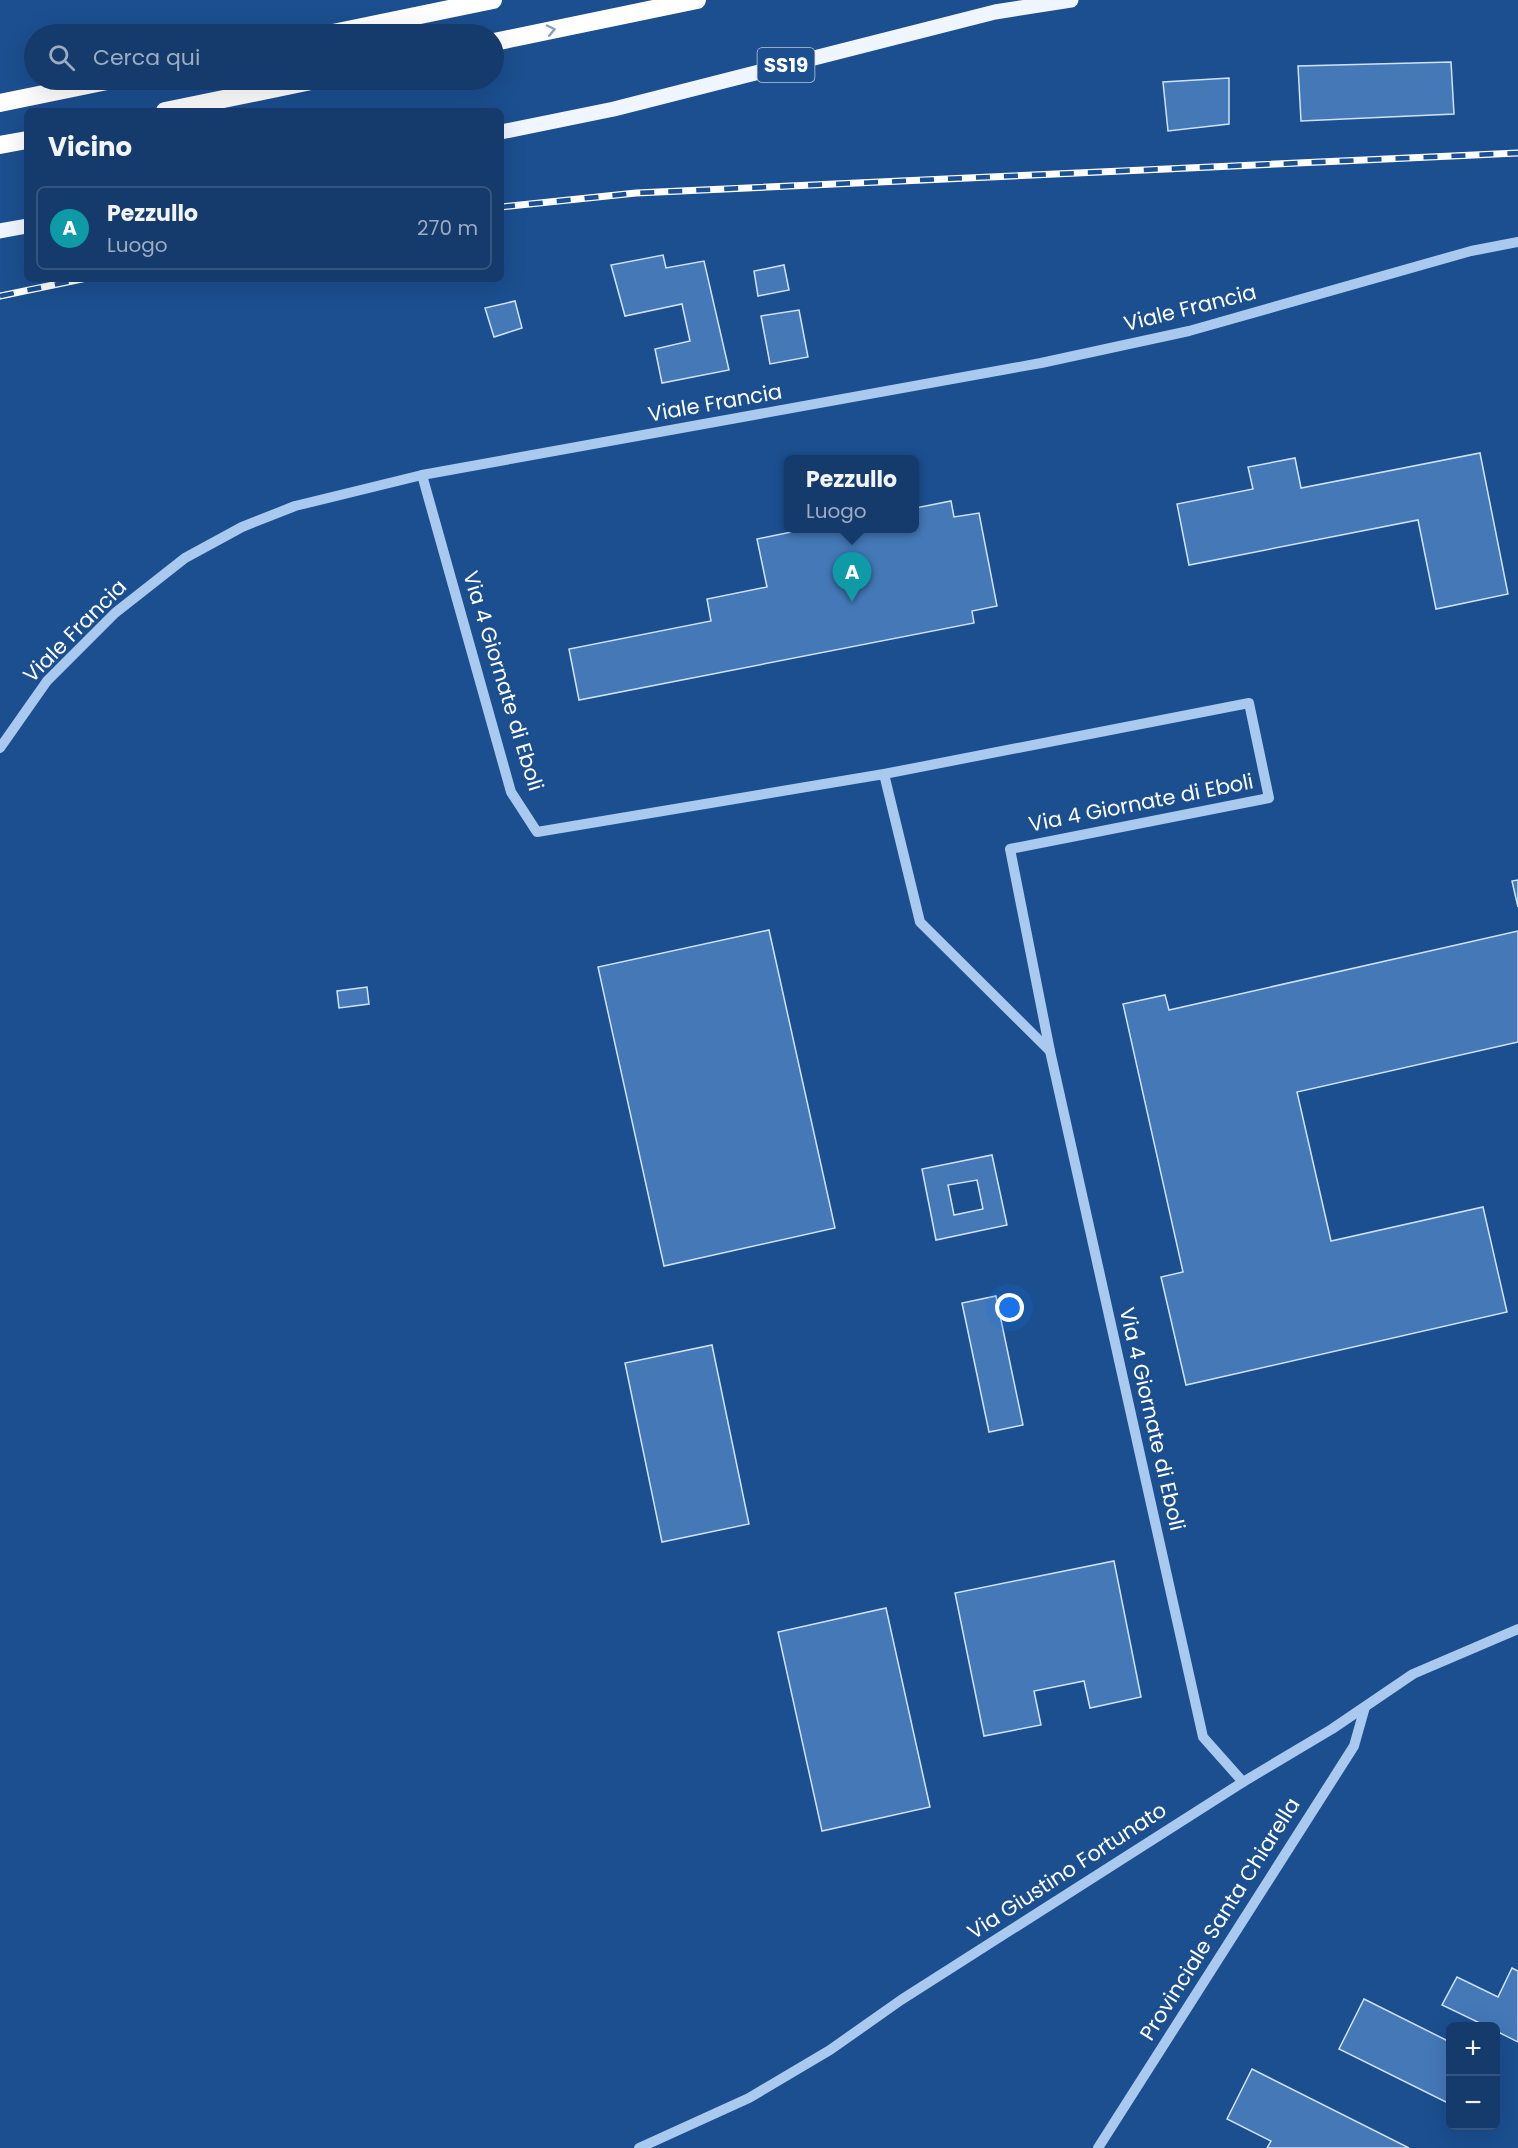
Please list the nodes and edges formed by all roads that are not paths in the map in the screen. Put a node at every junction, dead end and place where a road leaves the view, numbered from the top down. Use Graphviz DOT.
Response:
graph roads {
  1 [pos="493,0"];
  2 [pos="697,0"];
  3 [pos="1071,0"];
  4 [pos="377,24"];
  5 [pos="504,40"];
  6 [pos="63,90"];
  7 [pos="267,90"];
  8 [pos="0,103"];
  9 [pos="180,108"];
  10 [pos="504,131"];
  11 [pos="24,141"];
  12 [pos="0,145"];
  13 [pos="24,227"];
  14 [pos="0,231"];
  15 [pos="1518,242"];
  16 [pos="422,475"];
  17 [pos="0,748"];
  18 [pos="884,774"];
  19 [pos="1050,1051"];
  20 [pos="1518,1629"];
  21 [pos="1365,1707"];
  22 [pos="1243,1782"];
  23 [pos="639,2148"];
  24 [pos="1098,2148"];
  1 -- 4 [label="highway"];
  5 -- 2 [label="highway, one-way"];
  3 -- 10 [label="main road, SS19"];
  6 -- 8 [label="highway"];
  7 -- 9 [label="highway"];
  11 -- 12 [label="highway"];
  13 -- 14 [label="main road"];
  15 -- 16 [label="street, Viale Francia"];
  16 -- 17 [label="street, Viale Francia"];
  16 -- 18 [label="street, Via 4 Giornate di Eboli"];
  18 -- 19 [label="street"];
  18 -- 19 [label="street, Via 4 Giornate di Eboli"];
  19 -- 22 [label="street, Via 4 Giornate di Eboli"];
  20 -- 21 [label="street, Via Giustino Fortunato"];
  21 -- 22 [label="street, Via Giustino Fortunato"];
  21 -- 24 [label="street, Provinciale Santa Chiarella"];
  22 -- 23 [label="street, Via Giustino Fortunato"];
}
